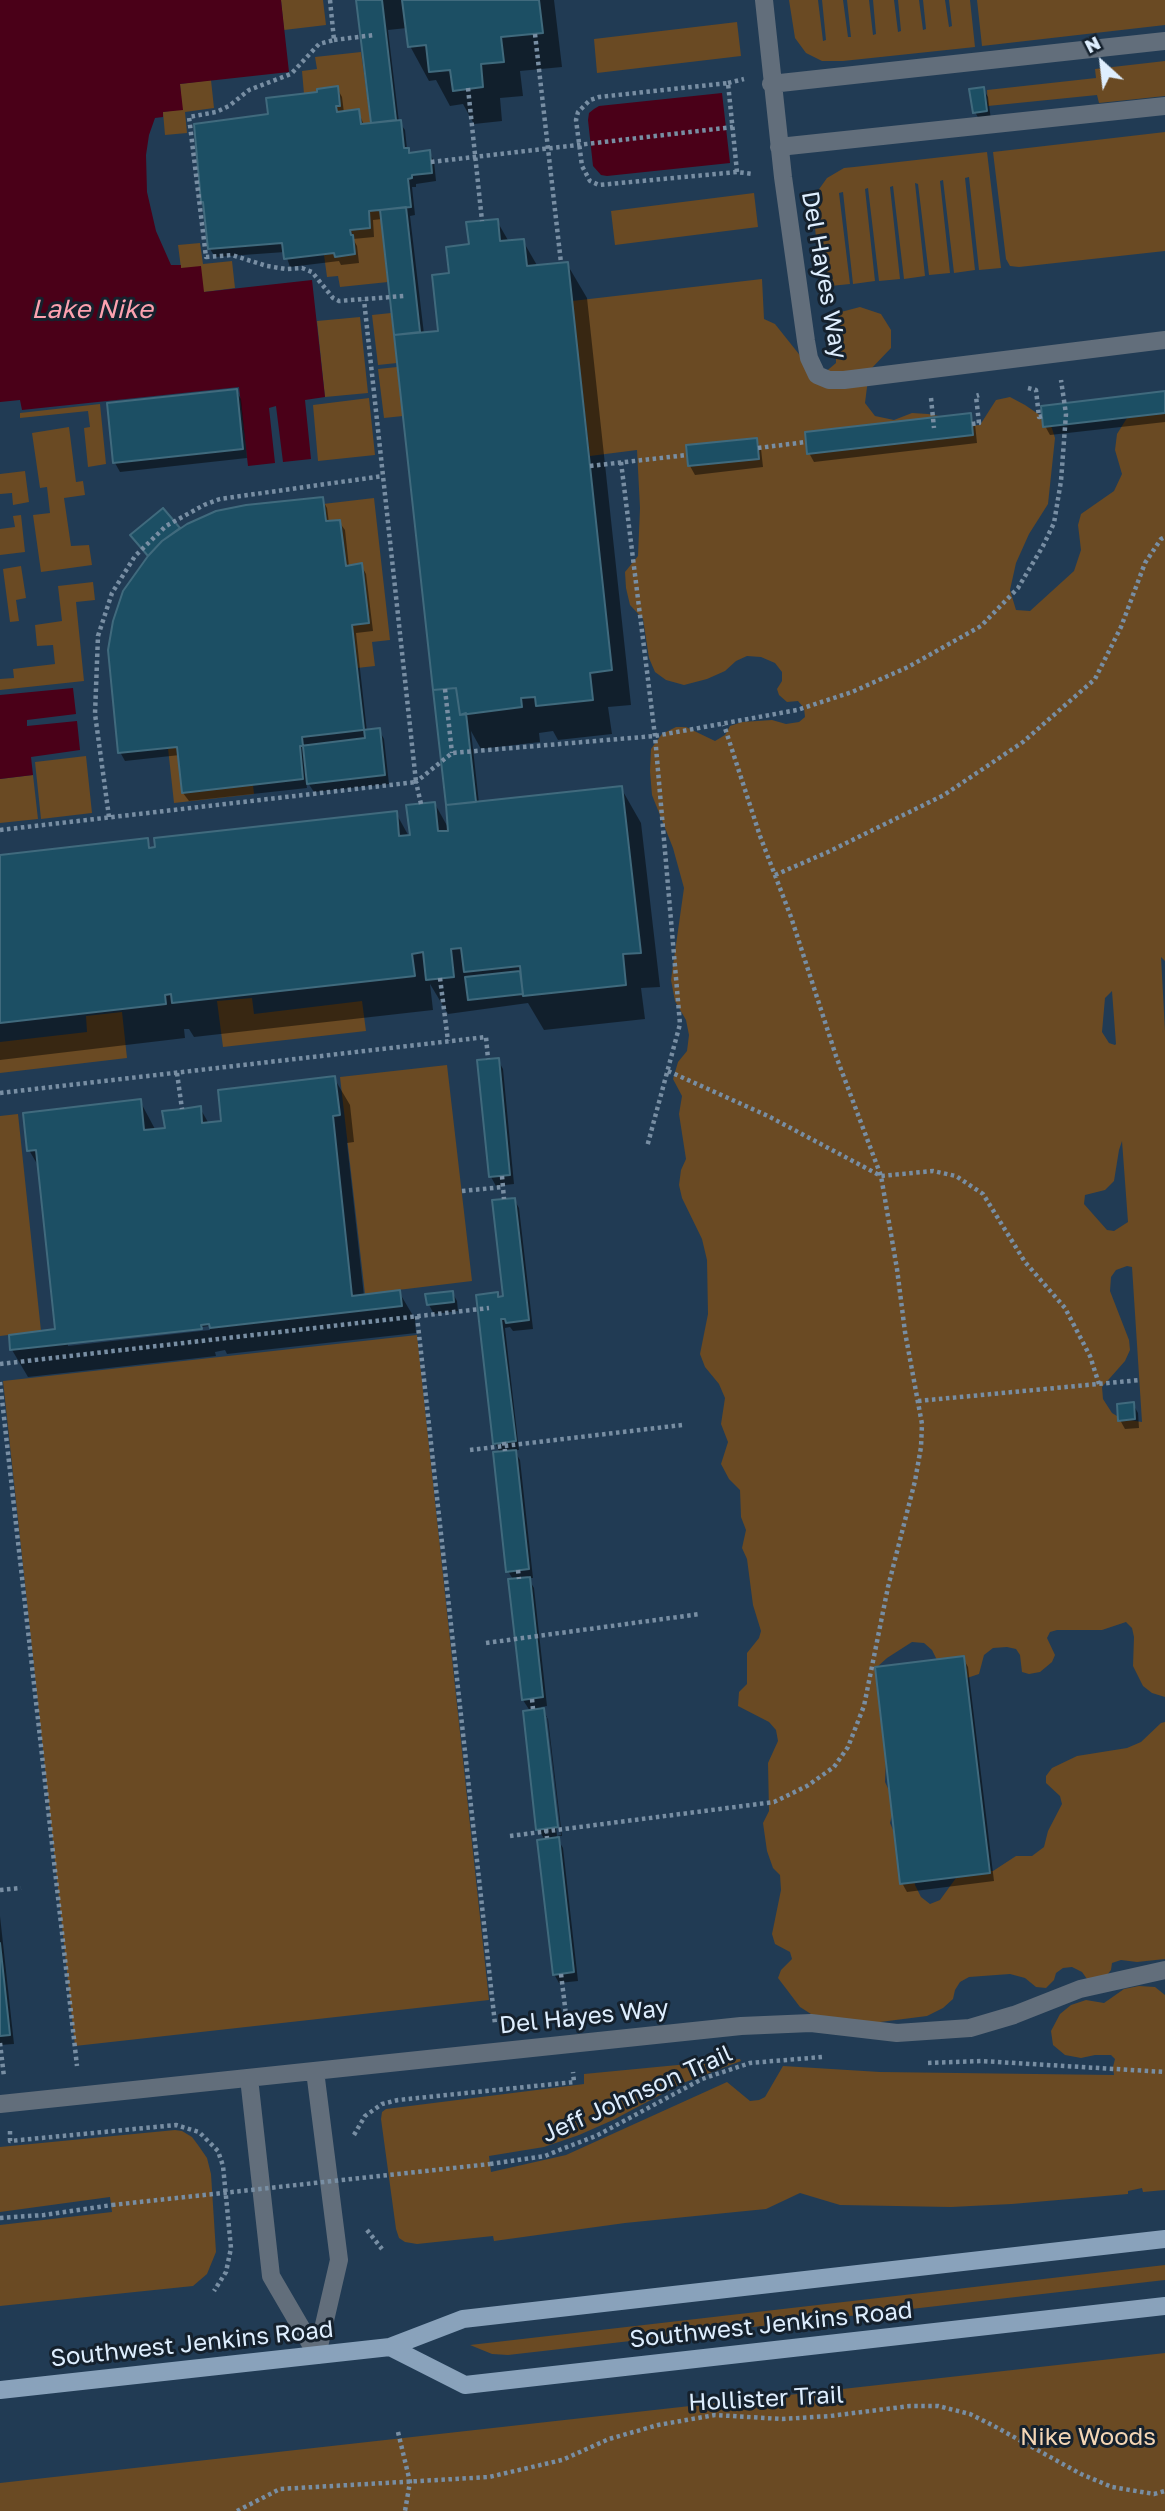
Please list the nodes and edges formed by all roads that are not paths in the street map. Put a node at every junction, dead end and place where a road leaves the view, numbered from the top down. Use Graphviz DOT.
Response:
graph roads {
  1 [pos="764,0"];
  2 [pos="1165,41"];
  3 [pos="771,84"];
  4 [pos="1165,106"];
  5 [pos="779,147"];
  6 [pos="1165,341"];
  7 [pos="1165,1970"];
  8 [pos="315,2071"];
  9 [pos="249,2078"];
  10 [pos="0,2104"];
  11 [pos="1165,2239"];
  12 [pos="1165,2306"];
  13 [pos="390,2347"];
  14 [pos="317,2355"];
  15 [pos="0,2390"];
  1 -- 3 [label="lane, Del Hayes Way"];
  2 -- 3 [label="lane"];
  3 -- 5 [label="lane, Del Hayes Way"];
  4 -- 5 [label="lane"];
  5 -- 6 [label="lane, Del Hayes Way"];
  7 -- 8 [label="lane, Del Hayes Way"];
  8 -- 9 [label="lane, Del Hayes Way"];
  8 -- 14 [label="lane"];
  9 -- 10 [label="lane, Del Hayes Way"];
  9 -- 14 [label="lane"];
  11 -- 13 [label="main road, Southwest Jenkins Road"];
  12 -- 13 [label="main road, Southwest Jenkins Road"];
  13 -- 14 [label="main road, Southwest Jenkins Road"];
  14 -- 15 [label="main road, Southwest Jenkins Road"];
}
